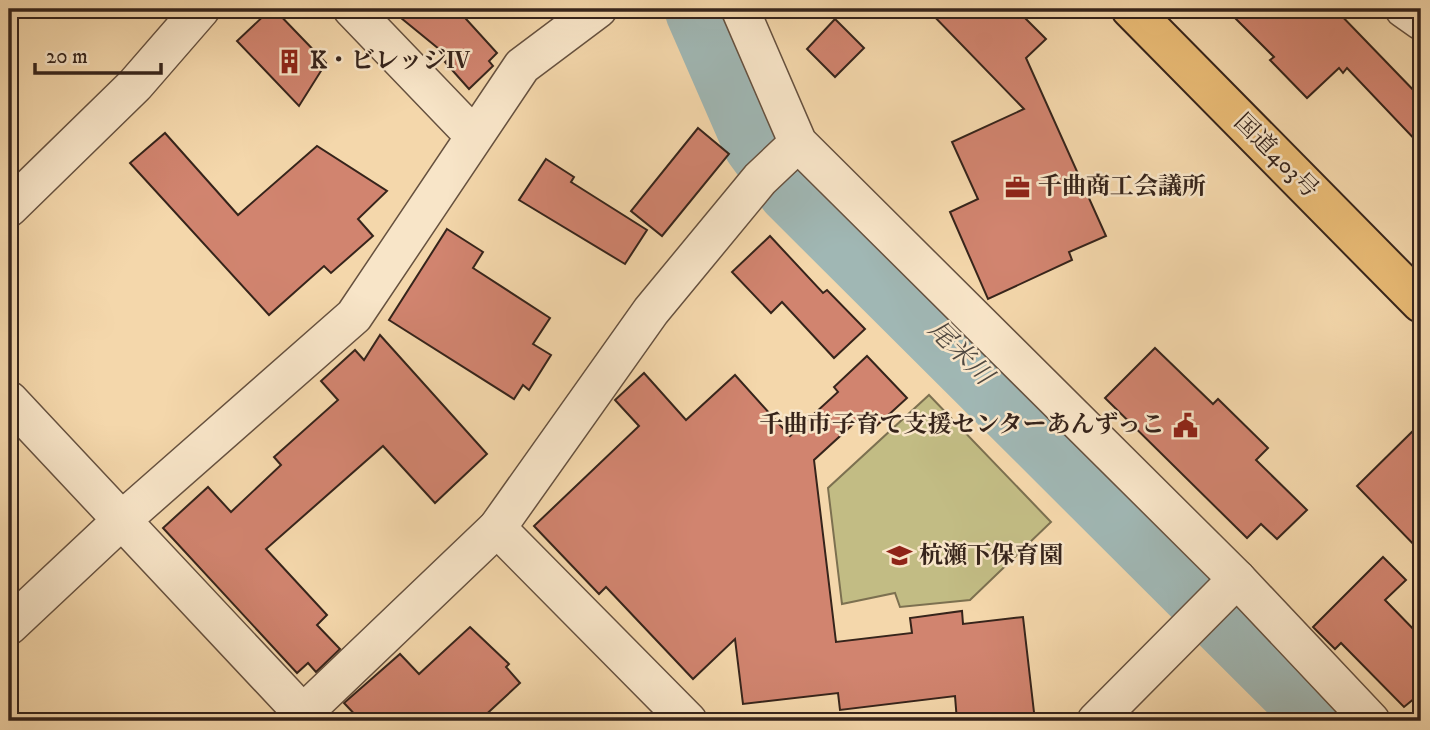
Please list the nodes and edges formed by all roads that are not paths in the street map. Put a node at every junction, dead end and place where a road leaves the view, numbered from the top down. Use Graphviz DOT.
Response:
graph roads {
  1 [pos="201,9"];
  2 [pos="352,9"];
  3 [pos="598,9"];
  4 [pos="740,9"];
  5 [pos="1131,9"];
  6 [pos="1404,9"];
  7 [pos="1421,21"];
  8 [pos="474,136"];
  9 [pos="794,146"];
  10 [pos="9,208"];
  11 [pos="1421,303"];
  12 [pos="9,400"];
  13 [pos="122,520"];
  14 [pos="497,528"];
  15 [pos="1231,584"];
  16 [pos="9,626"];
  17 [pos="303,719"];
  18 [pos="688,721"];
  19 [pos="1096,721"];
  20 [pos="1371,721"];
  1 -- 10 [label="street"];
  2 -- 8 [label="street"];
  3 -- 8 [label="street"];
  4 -- 9 [label="street"];
  5 -- 11 [label="highway, 国道403号"];
  6 -- 7 [label="street"];
  8 -- 13 [label="street"];
  9 -- 14 [label="street"];
  9 -- 15 [label="street"];
  12 -- 13 [label="street"];
  13 -- 16 [label="street"];
  13 -- 17 [label="street"];
  14 -- 17 [label="street"];
  14 -- 18 [label="street"];
  15 -- 19 [label="street"];
  15 -- 20 [label="street"];
}
